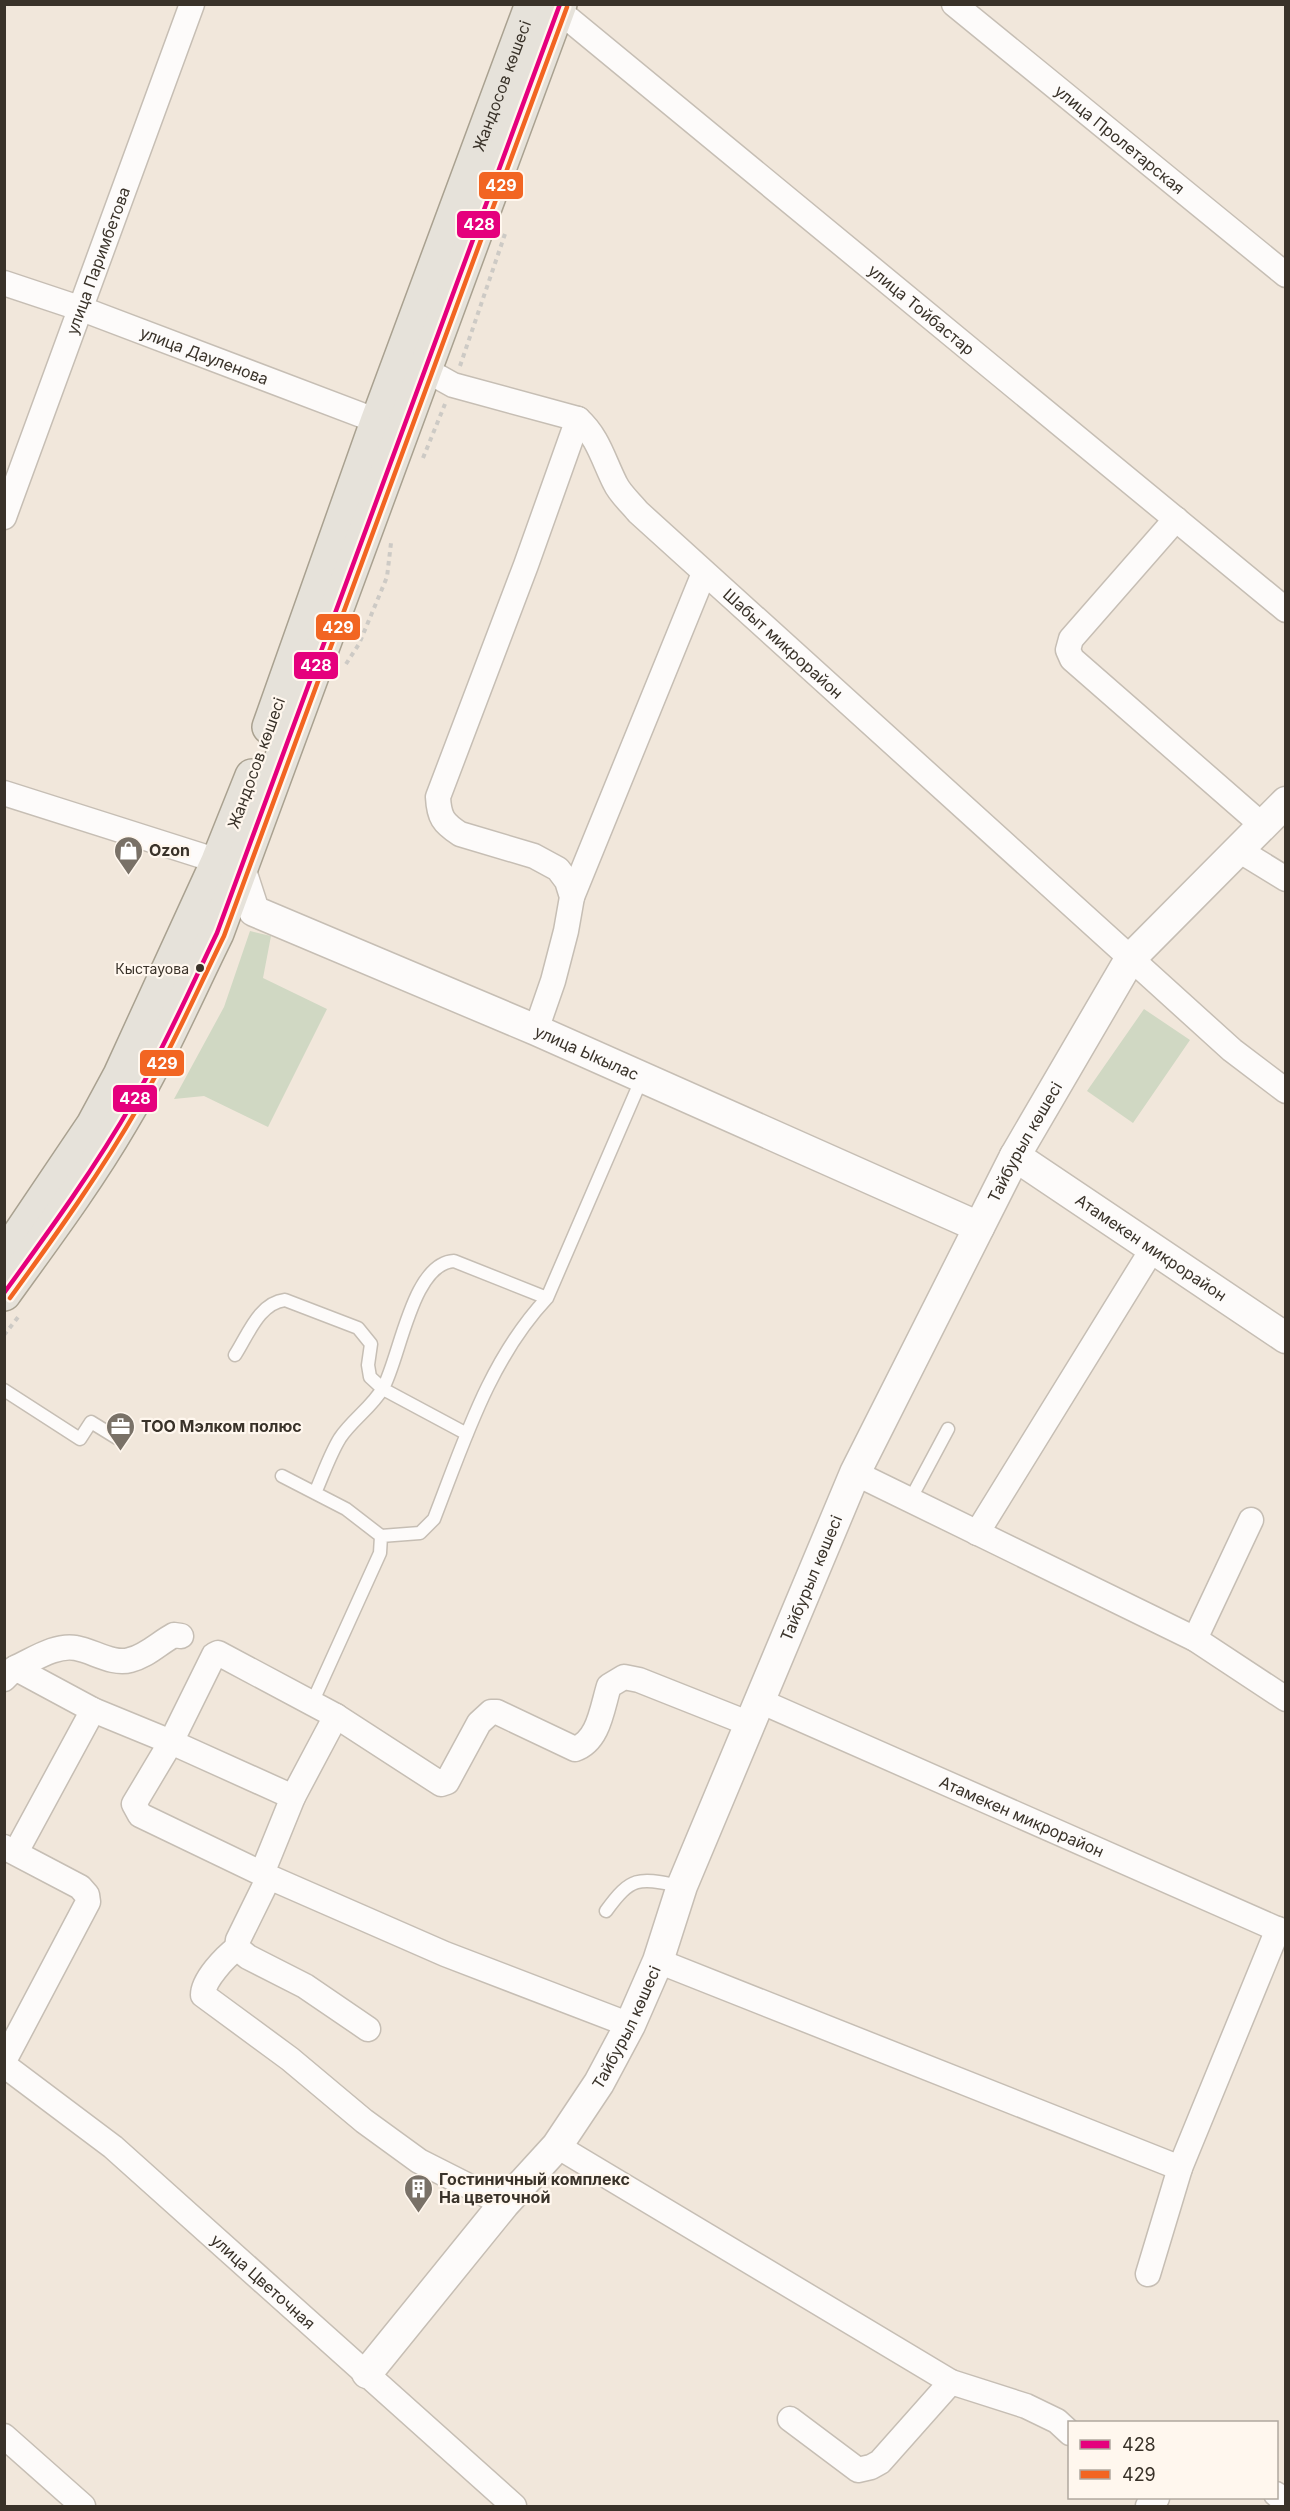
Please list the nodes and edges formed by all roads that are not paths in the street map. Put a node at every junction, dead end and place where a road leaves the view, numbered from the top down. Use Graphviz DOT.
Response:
graph roads {
  1 [pos="192,4"];
  2 [pos="954,4"];
  3 [pos="550,6"];
  4 [pos="1286,275"];
  5 [pos="4,283"];
  6 [pos="82,309"];
  7 [pos="426,369"];
  8 [pos="578,419"];
  9 [pos="390,426"];
  10 [pos="4,517"];
  11 [pos="1176,519"];
  12 [pos="704,573"];
  13 [pos="1286,610"];
  14 [pos="4,794"];
  15 [pos="1286,802"];
  16 [pos="1262,825"];
  17 [pos="1237,849"];
  18 [pos="229,866"];
  19 [pos="1286,879"];
  20 [pos="572,897"];
  21 [pos="1130,959"];
  22 [pos="536,1030"];
  23 [pos="643,1077"];
  24 [pos="1286,1091"];
  25 [pos="1015,1156"];
  26 [pos="979,1227"];
  27 [pos="1153,1248"];
  28 [pos="4,1255"];
  29 [pos="4,1294"];
  30 [pos="547,1298"];
  31 [pos="1286,1338"];
  32 [pos="235,1355"];
  33 [pos="382,1389"];
  34 [pos="4,1390"];
  35 [pos="948,1429"];
  36 [pos="467,1434"];
  37 [pos="117,1438"];
  38 [pos="855,1473"];
  39 [pos="282,1476"];
  40 [pos="315,1493"];
  41 [pos="910,1500"];
  42 [pos="1251,1520"];
  43 [pos="977,1533"];
  44 [pos="381,1536"];
  45 [pos="181,1636"];
  46 [pos="1196,1639"];
  47 [pos="10,1673"];
  48 [pos="1286,1699"];
  49 [pos="312,1703"];
  50 [pos="93,1710"];
  51 [pos="755,1712"];
  52 [pos="336,1716"];
  53 [pos="171,1742"];
  54 [pos="293,1797"];
  55 [pos="10,1849"];
  56 [pos="269,1877"];
  57 [pos="682,1886"];
  58 [pos="606,1911"];
  59 [pos="1282,1931"];
  60 [pos="237,1948"];
  61 [pos="658,1960"];
  62 [pos="630,2025"];
  63 [pos="368,2029"];
  64 [pos="4,2063"];
  65 [pos="557,2146"];
  66 [pos="1180,2168"];
  67 [pos="504,2204"];
  68 [pos="1148,2274"];
  69 [pos="367,2373"];
  70 [pos="951,2382"];
  71 [pos="790,2420"];
  72 [pos="1068,2431"];
  73 [pos="4,2436"];
  74 [pos="83,2506"];
  75 [pos="514,2506"];
  1 -- 6 [label="street, улица Паримбетова"];
  2 -- 4 [label="street, улица Пролетарская"];
  3 -- 7 [label="main road, Жандосов көшесі"];
  3 -- 9 [label="main road, Жандосов көшесі"];
  3 -- 11 [label="street, улица Тойбастар"];
  5 -- 6 [label="street, улица Дауленова"];
  6 -- 9 [label="street, улица Дауленова"];
  6 -- 10 [label="street, улица Паримбетова"];
  7 -- 8 [label="street"];
  7 -- 9 [label="main road, Жандосов көшесі"];
  8 -- 12 [label="street, Шабыт микрорайон"];
  8 -- 20 [label="street"];
  9 -- 18 [label="main road, Жандосов көшесі"];
  11 -- 13 [label="street, улица Тойбастар"];
  11 -- 16 [label="street"];
  12 -- 20 [label="street"];
  12 -- 21 [label="street, Шабыт микрорайон"];
  14 -- 18 [label="street"];
  15 -- 16 [label="street, Тайбурыл көшесі"];
  16 -- 17 [label="street, Тайбурыл көшесі"];
  17 -- 19 [label="street"];
  17 -- 21 [label="street, Тайбурыл көшесі"];
  18 -- 22 [label="street, улица Ыкылас"];
  18 -- 28 [label="main road, Жандосов көшесі"];
  18 -- 29 [label="main road, Жандосов көшесі"];
  20 -- 22 [label="street"];
  21 -- 24 [label="street, Шабыт микрорайон"];
  21 -- 25 [label="street, Тайбурыл көшесі"];
  22 -- 23 [label="street, улица Ыкылас"];
  23 -- 26 [label="street, улица Ыкылас"];
  23 -- 30 [label="lane"];
  25 -- 26 [label="street, Тайбурыл көшесі"];
  25 -- 27 [label="street, Атамекен микрорайон"];
  26 -- 38 [label="street, Тайбурыл көшесі"];
  27 -- 31 [label="street, Атамекен микрорайон"];
  27 -- 43 [label="street"];
  30 -- 33 [label="lane"];
  30 -- 36 [label="lane"];
  32 -- 33 [label="lane"];
  33 -- 36 [label="lane"];
  33 -- 40 [label="lane"];
  34 -- 37 [label="lane"];
  35 -- 41 [label="lane"];
  36 -- 44 [label="lane"];
  38 -- 41 [label="street"];
  38 -- 51 [label="street, Тайбурыл көшесі"];
  39 -- 40 [label="lane"];
  40 -- 44 [label="lane"];
  41 -- 43 [label="street"];
  42 -- 46 [label="street"];
  43 -- 46 [label="street"];
  44 -- 49 [label="lane"];
  45 -- 47 [label="street"];
  46 -- 48 [label="street"];
  47 -- 50 [label="street"];
  49 -- 52 [label="street"];
  49 -- 53 [label="street"];
  50 -- 53 [label="street"];
  50 -- 55 [label="street"];
  51 -- 52 [label="street, Атамекен микрорайон"];
  51 -- 57 [label="street, Тайбурыл көшесі"];
  51 -- 59 [label="street, Атамекен микрорайон"];
  52 -- 54 [label="street"];
  53 -- 54 [label="street"];
  53 -- 56 [label="street"];
  54 -- 56 [label="street"];
  55 -- 64 [label="street"];
  56 -- 60 [label="street"];
  56 -- 62 [label="street"];
  57 -- 58 [label="lane"];
  57 -- 61 [label="street, Тайбурыл көшесі"];
  59 -- 66 [label="street"];
  60 -- 63 [label="street"];
  60 -- 67 [label="street"];
  61 -- 62 [label="street, Тайбурыл көшесі"];
  61 -- 66 [label="street"];
  62 -- 65 [label="street, Тайбурыл көшесі"];
  64 -- 69 [label="street, улица Цветочная"];
  65 -- 67 [label="street, Тайбурыл көшесі"];
  65 -- 70 [label="street"];
  66 -- 68 [label="street"];
  67 -- 69 [label="street, Тайбурыл көшесі"];
  69 -- 75 [label="street, улица Цветочная"];
  70 -- 71 [label="street"];
  70 -- 72 [label="street"];
  73 -- 74 [label="street"];
}
